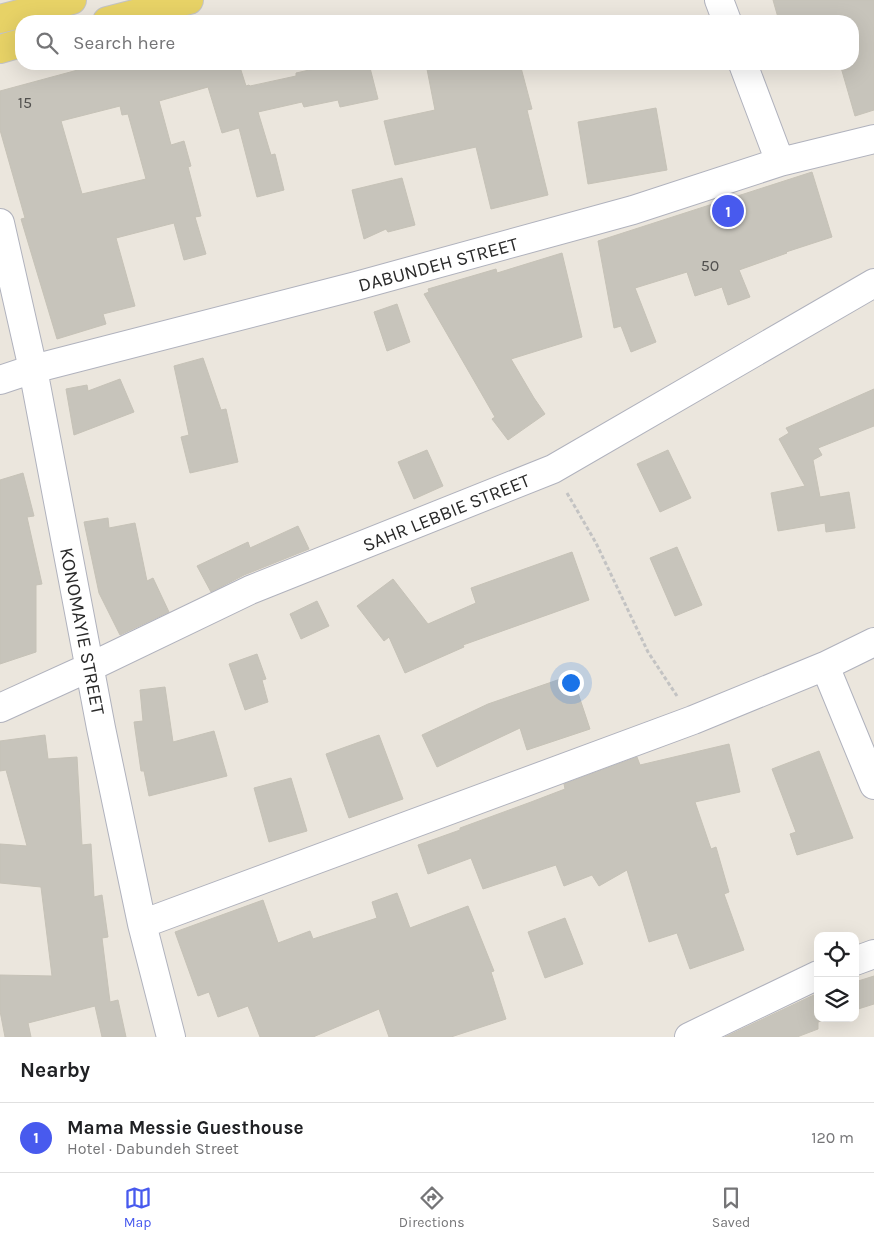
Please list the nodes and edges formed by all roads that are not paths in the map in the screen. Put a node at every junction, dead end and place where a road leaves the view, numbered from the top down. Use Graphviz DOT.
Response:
graph roads {
  1 [pos="72,0"];
  2 [pos="189,0"];
  3 [pos="719,0"];
  4 [pos="15,15"];
  5 [pos="15,15"];
  6 [pos="130,15"];
  7 [pos="725,15"];
  8 [pos="0,19"];
  9 [pos="15,45"];
  10 [pos="0,49"];
  11 [pos="745,70"];
  12 [pos="874,139"];
  13 [pos="780,162"];
  14 [pos="0,223"];
  15 [pos="874,283"];
  16 [pos="33,369"];
  17 [pos="0,380"];
  18 [pos="874,642"];
  19 [pos="825,666"];
  20 [pos="90,667"];
  21 [pos="0,708"];
  22 [pos="874,785"];
  23 [pos="142,924"];
  24 [pos="874,954"];
  25 [pos="859,959"];
  26 [pos="814,977"];
  27 [pos="171,1037"];
  28 [pos="689,1037"];
  1 -- 4 [label="main road"];
  2 -- 6 [label="main road"];
  3 -- 7 [label="street"];
  5 -- 8 [label="main road"];
  9 -- 10 [label="main road"];
  11 -- 13 [label="street"];
  12 -- 13 [label="street, DABUNDEH STREET"];
  13 -- 16 [label="street, DABUNDEH STREET"];
  14 -- 16 [label="street, KONOMAYIE STREET"];
  15 -- 20 [label="street, SAHR LEBBIE STREET"];
  16 -- 17 [label="street, DABUNDEH STREET"];
  16 -- 20 [label="street, KONOMAYIE STREET"];
  18 -- 19 [label="street"];
  19 -- 22 [label="street"];
  19 -- 23 [label="street"];
  20 -- 21 [label="street, SAHR LEBBIE STREET"];
  20 -- 23 [label="street, KONOMAYIE STREET"];
  23 -- 27 [label="street, KONOMAYIE STREET"];
  24 -- 25 [label="street"];
  26 -- 28 [label="street"];
}
